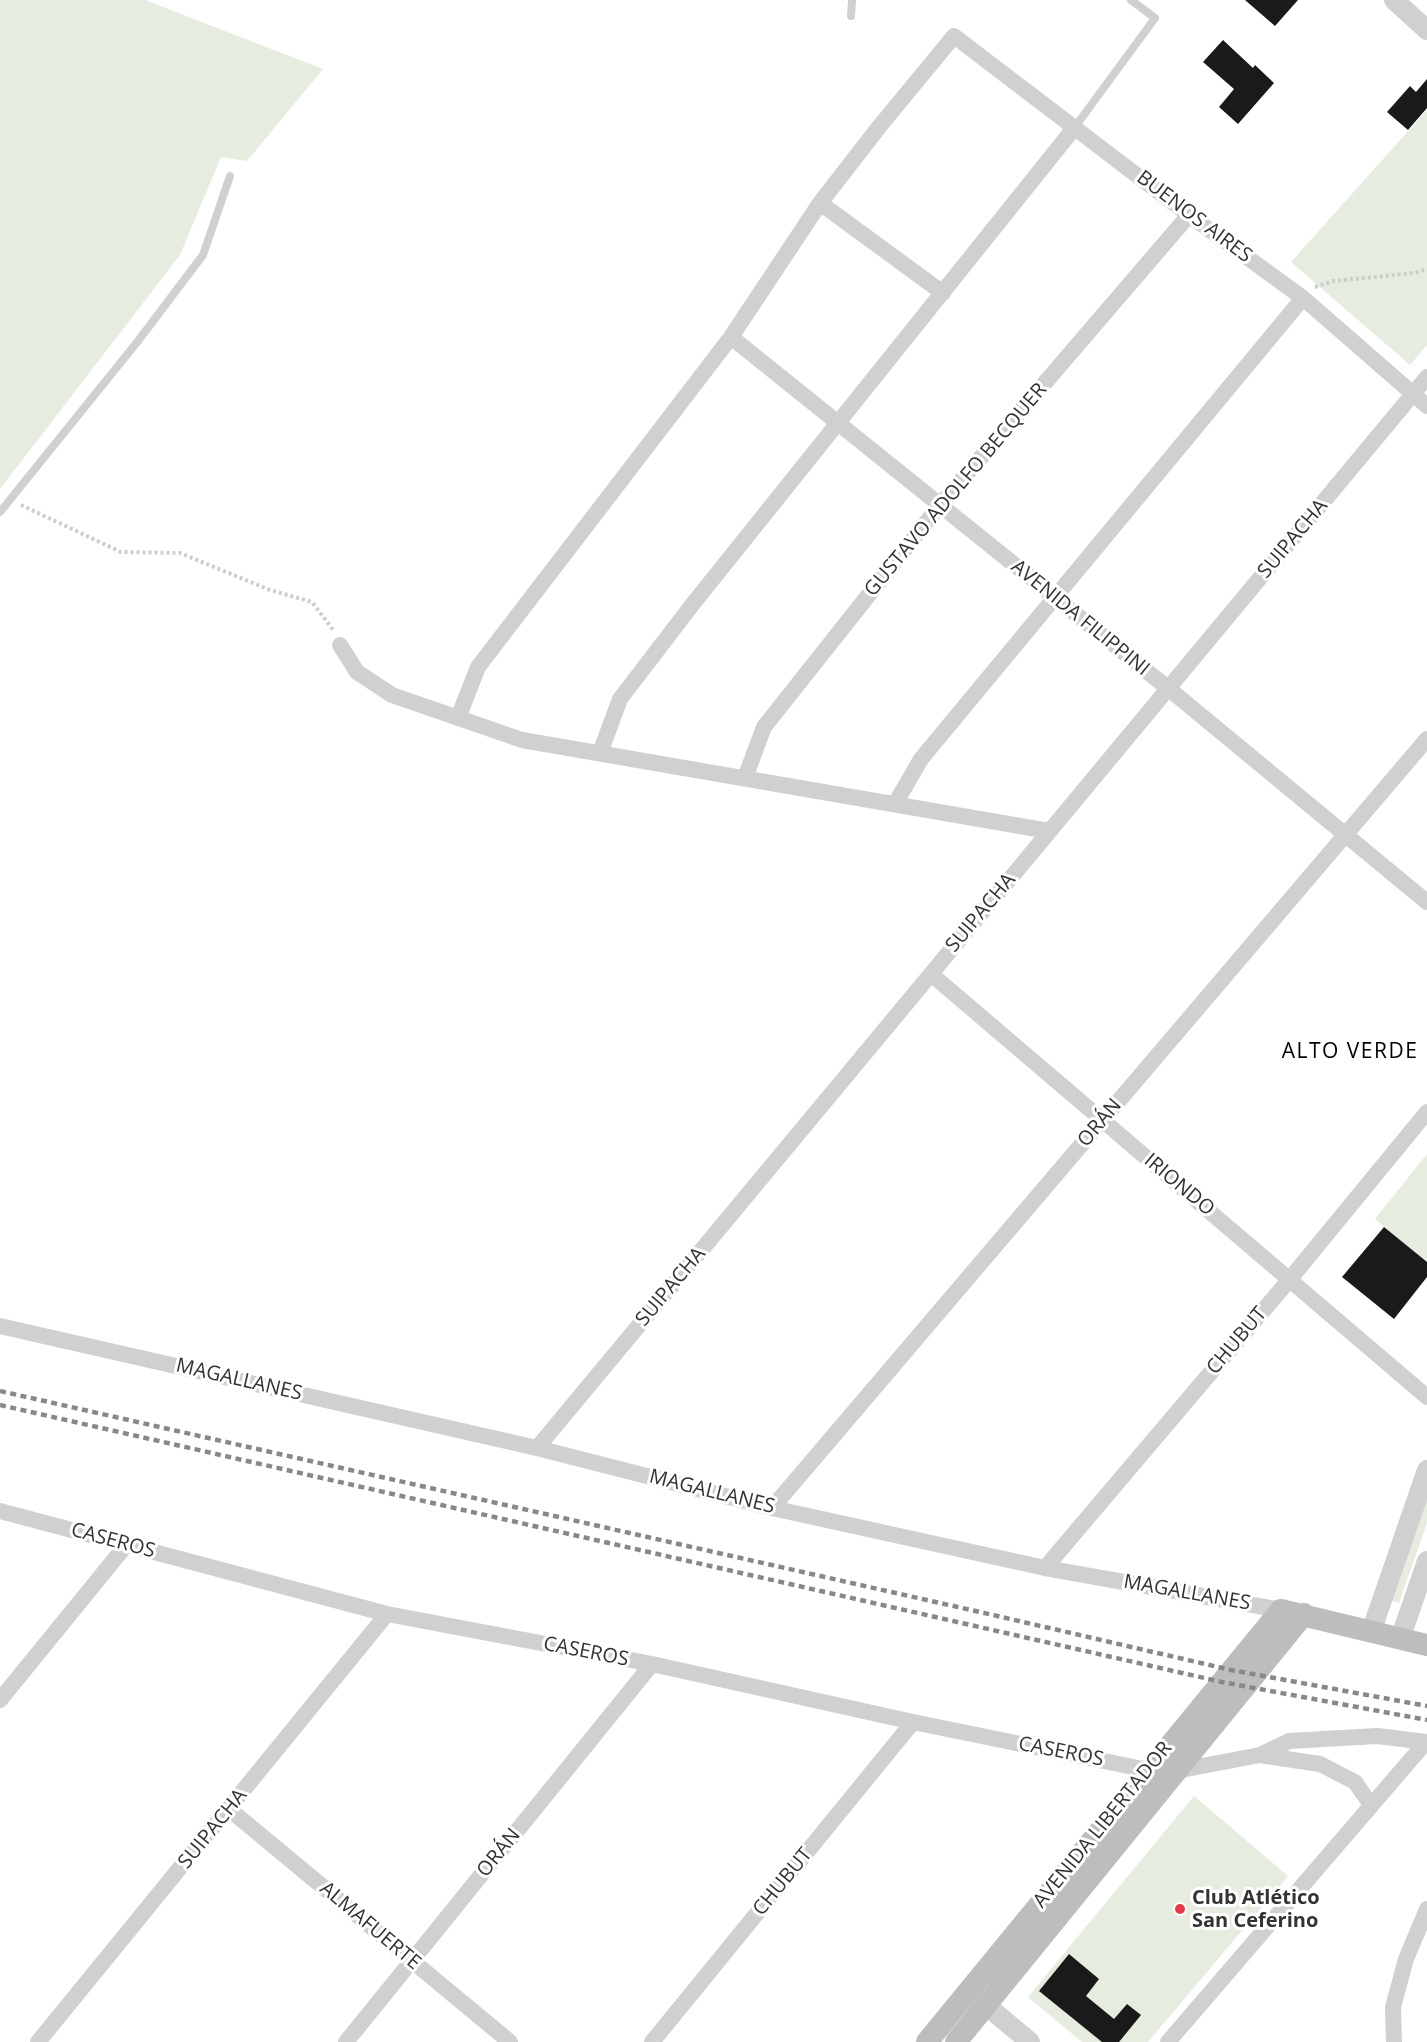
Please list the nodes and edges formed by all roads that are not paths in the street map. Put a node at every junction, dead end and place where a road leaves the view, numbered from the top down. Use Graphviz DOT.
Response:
graph roads {
  1 [pos="852,0"];
  2 [pos="1131,0"];
  3 [pos="1394,0"];
  4 [pos="851,16"];
  5 [pos="1427,30"];
  6 [pos="1075,127"];
  7 [pos="230,176"];
  8 [pos="820,203"];
  9 [pos="1189,215"];
  10 [pos="943,293"];
  11 [pos="1303,298"];
  12 [pos="731,338"];
  13 [pos="1427,377"];
  14 [pos="1413,394"];
  15 [pos="1427,406"];
  16 [pos="839,424"];
  17 [pos="940,505"];
  18 [pos="0,512"];
  19 [pos="1055,597"];
  20 [pos="340,645"];
  21 [pos="1169,689"];
  22 [pos="458,718"];
  23 [pos="1427,739"];
  24 [pos="600,753"];
  25 [pos="746,778"];
  26 [pos="895,804"];
  27 [pos="1049,831"];
  28 [pos="1346,835"];
  29 [pos="1427,902"];
  30 [pos="931,974"];
  31 [pos="1427,1112"];
  32 [pos="1102,1120"];
  33 [pos="1290,1279"];
  34 [pos="0,1326"];
  35 [pos="1427,1397"];
  36 [pos="537,1448"];
  37 [pos="1427,1470"];
  38 [pos="772,1508"];
  39 [pos="0,1511"];
  40 [pos="127,1544"];
  41 [pos="1427,1561"];
  42 [pos="1045,1568"];
  43 [pos="1281,1610"];
  44 [pos="387,1614"];
  45 [pos="1304,1614"];
  46 [pos="1371,1632"];
  47 [pos="1400,1639"];
  48 [pos="1427,1645"];
  49 [pos="652,1664"];
  50 [pos="0,1700"];
  51 [pos="913,1722"];
  52 [pos="1426,1742"];
  53 [pos="1260,1755"];
  54 [pos="1148,1770"];
  55 [pos="1176,1771"];
  56 [pos="1371,1805"];
  57 [pos="229,1809"];
  58 [pos="1427,1909"];
  59 [pos="412,1961"];
  60 [pos="969,1991"];
  61 [pos="986,2005"];
  62 [pos="38,2042"];
  63 [pos="346,2042"];
  64 [pos="510,2042"];
  65 [pos="652,2042"];
  66 [pos="927,2042"];
  67 [pos="956,2042"];
  68 [pos="1030,2042"];
  69 [pos="1168,2042"];
  70 [pos="1394,2042"];
  1 -- 4 [label="lane"];
  2 -- 6 [label="lane"];
  3 -- 5 [label="street"];
  6 -- 8 [label="street, BUENOS AIRES"];
  6 -- 9 [label="street, BUENOS AIRES"];
  6 -- 10 [label="street"];
  7 -- 18 [label="lane"];
  8 -- 10 [label="street"];
  8 -- 12 [label="street"];
  9 -- 11 [label="street, BUENOS AIRES"];
  9 -- 17 [label="street, GUSTAVO ADOLFO BECQUER"];
  10 -- 16 [label="street"];
  11 -- 14 [label="street, BUENOS AIRES"];
  11 -- 19 [label="street"];
  12 -- 16 [label="street, AVENIDA FILIPPINI"];
  12 -- 22 [label="street"];
  13 -- 14 [label="street, SUIPACHA"];
  14 -- 15 [label="street, BUENOS AIRES"];
  14 -- 21 [label="street, SUIPACHA"];
  16 -- 17 [label="street, AVENIDA FILIPPINI"];
  16 -- 24 [label="street"];
  17 -- 19 [label="street, AVENIDA FILIPPINI"];
  17 -- 25 [label="street, GUSTAVO ADOLFO BECQUER"];
  19 -- 21 [label="street, AVENIDA FILIPPINI"];
  19 -- 26 [label="street"];
  20 -- 22 [label="street"];
  21 -- 27 [label="street, SUIPACHA"];
  21 -- 28 [label="street, AVENIDA FILIPPINI"];
  22 -- 24 [label="street"];
  23 -- 28 [label="street, ORÁN"];
  24 -- 25 [label="street"];
  25 -- 26 [label="street"];
  26 -- 27 [label="street"];
  27 -- 30 [label="street, SUIPACHA"];
  28 -- 29 [label="street, AVENIDA FILIPPINI"];
  28 -- 32 [label="street, ORÁN"];
  30 -- 32 [label="street, IRIONDO"];
  30 -- 36 [label="street, SUIPACHA"];
  31 -- 33 [label="street, CHUBUT"];
  32 -- 33 [label="street, IRIONDO"];
  32 -- 38 [label="street, ORÁN"];
  33 -- 35 [label="street, IRIONDO"];
  33 -- 42 [label="street, CHUBUT"];
  34 -- 36 [label="street, MAGALLANES"];
  36 -- 38 [label="street, MAGALLANES"];
  37 -- 46 [label="street"];
  38 -- 42 [label="street, MAGALLANES"];
  39 -- 40 [label="street, CASEROS"];
  40 -- 44 [label="street, CASEROS"];
  40 -- 50 [label="street"];
  41 -- 47 [label="street"];
  42 -- 43 [label="street, MAGALLANES"];
  43 -- 45 [label="main road, MAGALLANES"];
  43 -- 54 [label="main road, AVENIDA LIBERTADOR"];
  44 -- 49 [label="street, CASEROS"];
  44 -- 57 [label="street, SUIPACHA"];
  45 -- 46 [label="main road, MAGALLANES"];
  45 -- 55 [label="main road, AVENIDA LIBERTADOR"];
  46 -- 47 [label="main road, MAGALLANES"];
  47 -- 48 [label="main road, MAGALLANES"];
  49 -- 51 [label="street, CASEROS"];
  49 -- 59 [label="street, ORÁN"];
  51 -- 54 [label="street, CASEROS"];
  51 -- 65 [label="street, CHUBUT"];
  52 -- 53 [label="street"];
  52 -- 56 [label="street"];
  53 -- 55 [label="street, CASEROS"];
  53 -- 56 [label="street"];
  54 -- 55 [label="street, CASEROS"];
  54 -- 60 [label="main road, AVENIDA LIBERTADOR"];
  55 -- 61 [label="main road, AVENIDA LIBERTADOR"];
  56 -- 69 [label="street"];
  57 -- 59 [label="street, ALMAFUERTE"];
  57 -- 62 [label="street, SUIPACHA"];
  58 -- 70 [label="street"];
  59 -- 63 [label="street, ORÁN"];
  59 -- 64 [label="street, ALMAFUERTE"];
  60 -- 61 [label="street"];
  60 -- 66 [label="main road, AVENIDA LIBERTADOR"];
  61 -- 67 [label="main road, AVENIDA LIBERTADOR"];
  61 -- 68 [label="street"];
}
